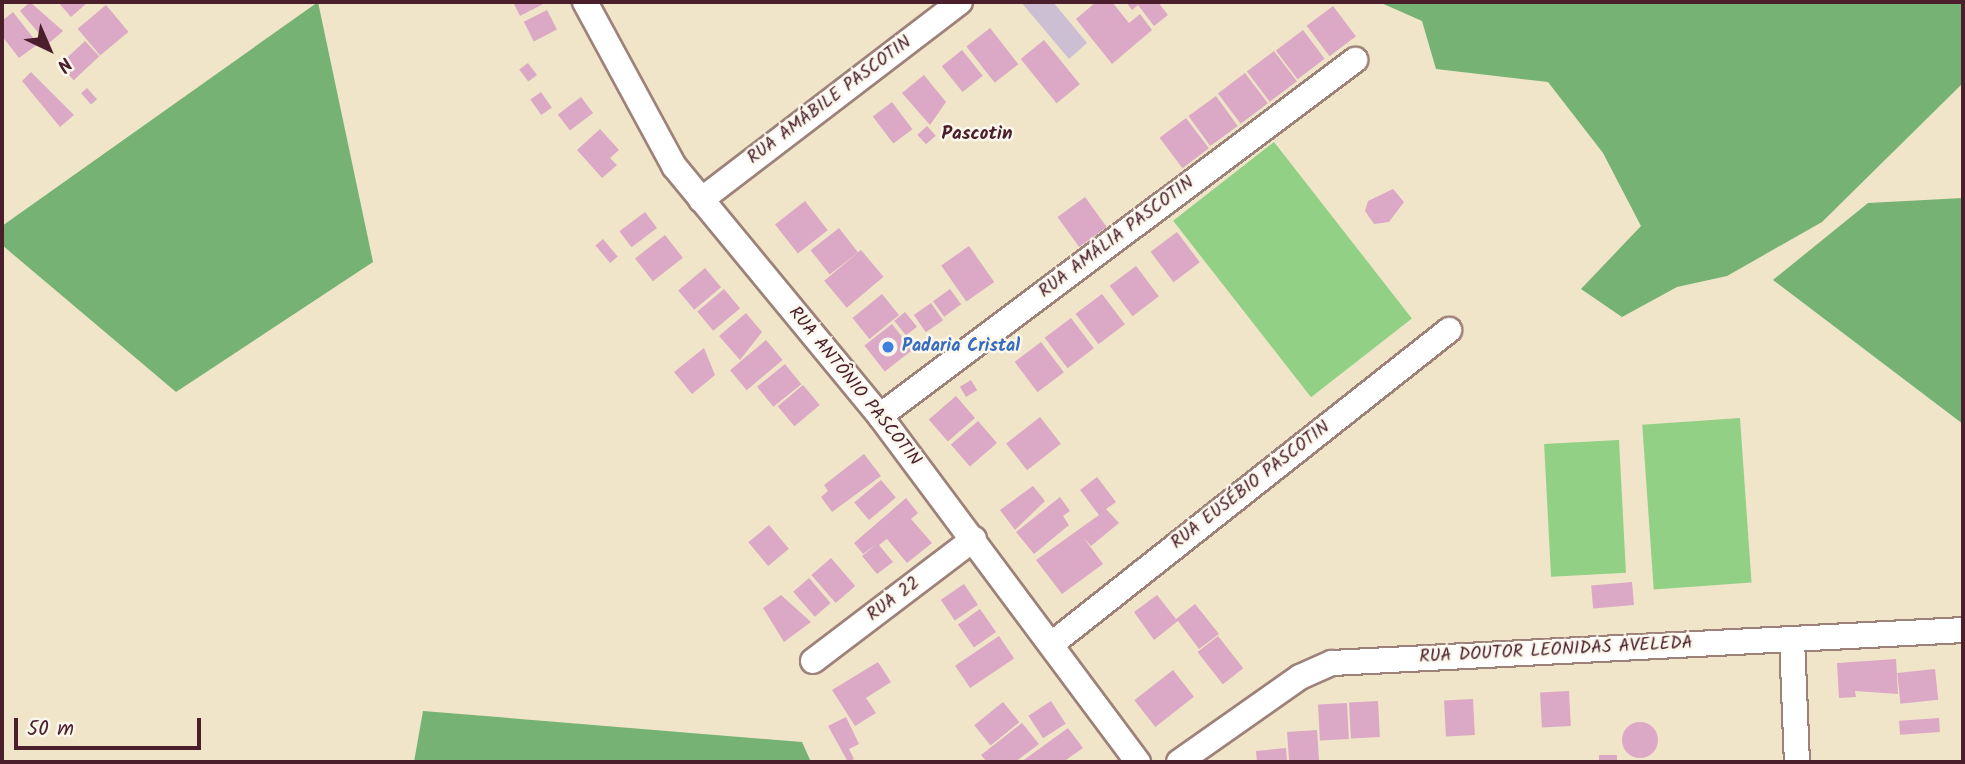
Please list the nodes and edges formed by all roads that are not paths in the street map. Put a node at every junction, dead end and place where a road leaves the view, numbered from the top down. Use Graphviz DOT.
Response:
graph roads {
  1 [pos="585,2"];
  2 [pos="960,2"];
  3 [pos="1355,60"];
  4 [pos="701,200"];
  5 [pos="1449,330"];
  6 [pos="880,416"];
  7 [pos="974,539"];
  8 [pos="1963,630"];
  9 [pos="1792,639"];
  10 [pos="1054,643"];
  11 [pos="813,661"];
  12 [pos="1138,762"];
  13 [pos="1178,762"];
  14 [pos="1797,762"];
  1 -- 4 [label="street, RUA ANTÔNIO PASCOTIN"];
  2 -- 4 [label="street, RUA AMÁBILE PASCOTIN"];
  3 -- 6 [label="street, RUA AMÁLIA PASCOTIN"];
  4 -- 6 [label="street, RUA ANTÔNIO PASCOTIN"];
  5 -- 10 [label="street, RUA EUSÉBIO PASCOTIN"];
  6 -- 7 [label="street, RUA ANTÔNIO PASCOTIN"];
  7 -- 10 [label="street, RUA ANTÔNIO PASCOTIN"];
  7 -- 11 [label="street, RUA 22"];
  8 -- 9 [label="street, RUA DOUTOR LEONIDAS AVELEDA"];
  9 -- 13 [label="street, RUA DOUTOR LEONIDAS AVELEDA"];
  9 -- 14 [label="street"];
  10 -- 12 [label="street, RUA ANTÔNIO PASCOTIN"];
}
